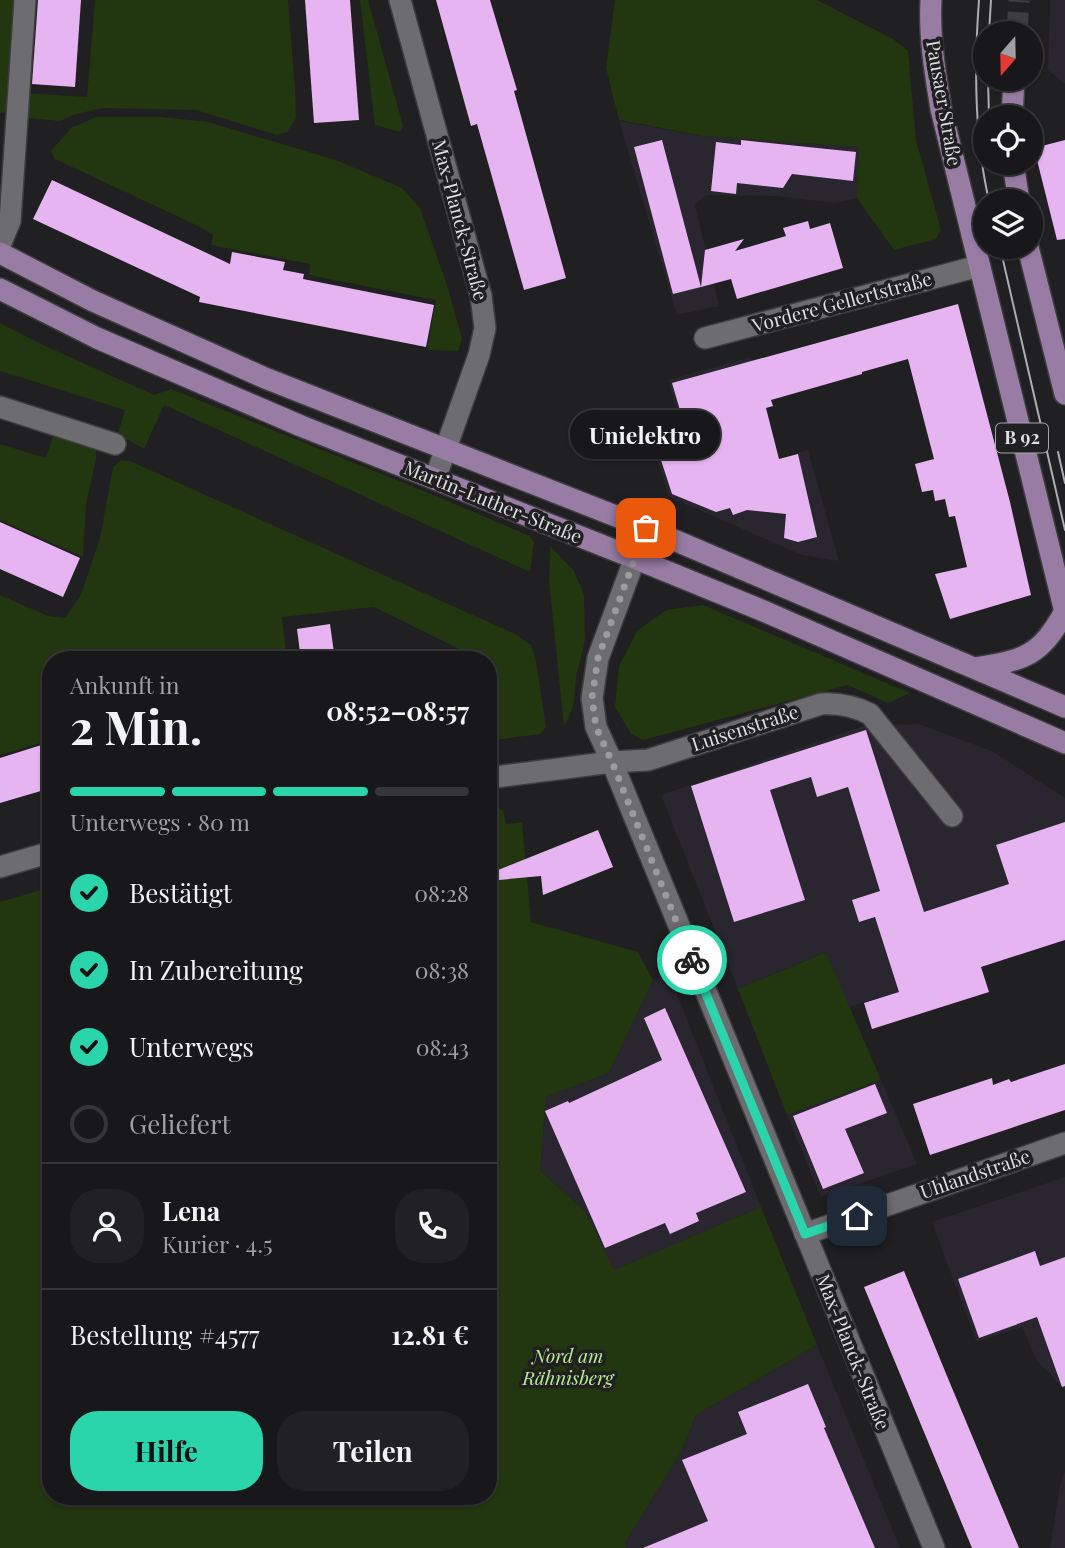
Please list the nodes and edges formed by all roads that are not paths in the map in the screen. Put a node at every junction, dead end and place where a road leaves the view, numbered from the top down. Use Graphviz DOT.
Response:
graph roads {
  1 [pos="25,0"];
  2 [pos="400,0"];
  3 [pos="931,0"];
  4 [pos="0,246"];
  5 [pos="0,253"];
  6 [pos="1031,259"];
  7 [pos="979,265"];
  8 [pos="0,289"];
  9 [pos="705,338"];
  10 [pos="1065,394"];
  11 [pos="0,407"];
  12 [pos="115,444"];
  13 [pos="446,449"];
  14 [pos="435,479"];
  15 [pos="646,528"];
  16 [pos="634,558"];
  17 [pos="1065,612"];
  18 [pos="973,668"];
  19 [pos="1065,707"];
  20 [pos="1065,743"];
  21 [pos="612,762"];
  22 [pos="497,777"];
  23 [pos="952,816"];
  24 [pos="42,855"];
  25 [pos="0,867"];
  26 [pos="1065,1143"];
  27 [pos="805,1234"];
  28 [pos="934,1548"];
  1 -- 4 [label="street"];
  2 -- 13 [label="street, Max-Planck-Straße"];
  3 -- 7 [label="main road, Pausaer Straße / B 92"];
  5 -- 13 [label="main road, Martin-Luther-Straße"];
  6 -- 10 [label="main road"];
  7 -- 9 [label="street, Vordere Gellertstraße"];
  7 -- 17 [label="main road, Pausaer Straße / B 92"];
  8 -- 14 [label="main road, Martin-Luther-Straße"];
  11 -- 12 [label="street"];
  13 -- 14 [label="street, Max-Planck-Straße"];
  13 -- 15 [label="main road, Martin-Luther-Straße"];
  14 -- 16 [label="main road, Martin-Luther-Straße"];
  15 -- 16 [label="street, Max-Planck-Straße"];
  15 -- 18 [label="main road, Martin-Luther-Straße"];
  16 -- 20 [label="main road, Martin-Luther-Straße"];
  16 -- 21 [label="street, Max-Planck-Straße"];
  17 -- 18 [label="main road"];
  18 -- 19 [label="main road, Martin-Luther-Straße"];
  21 -- 22 [label="street, Luisenstraße"];
  21 -- 23 [label="street, Luisenstraße"];
  21 -- 27 [label="street, Max-Planck-Straße"];
  24 -- 25 [label="street"];
  26 -- 27 [label="street, Uhlandstraße"];
  27 -- 28 [label="street, Max-Planck-Straße"];
}
